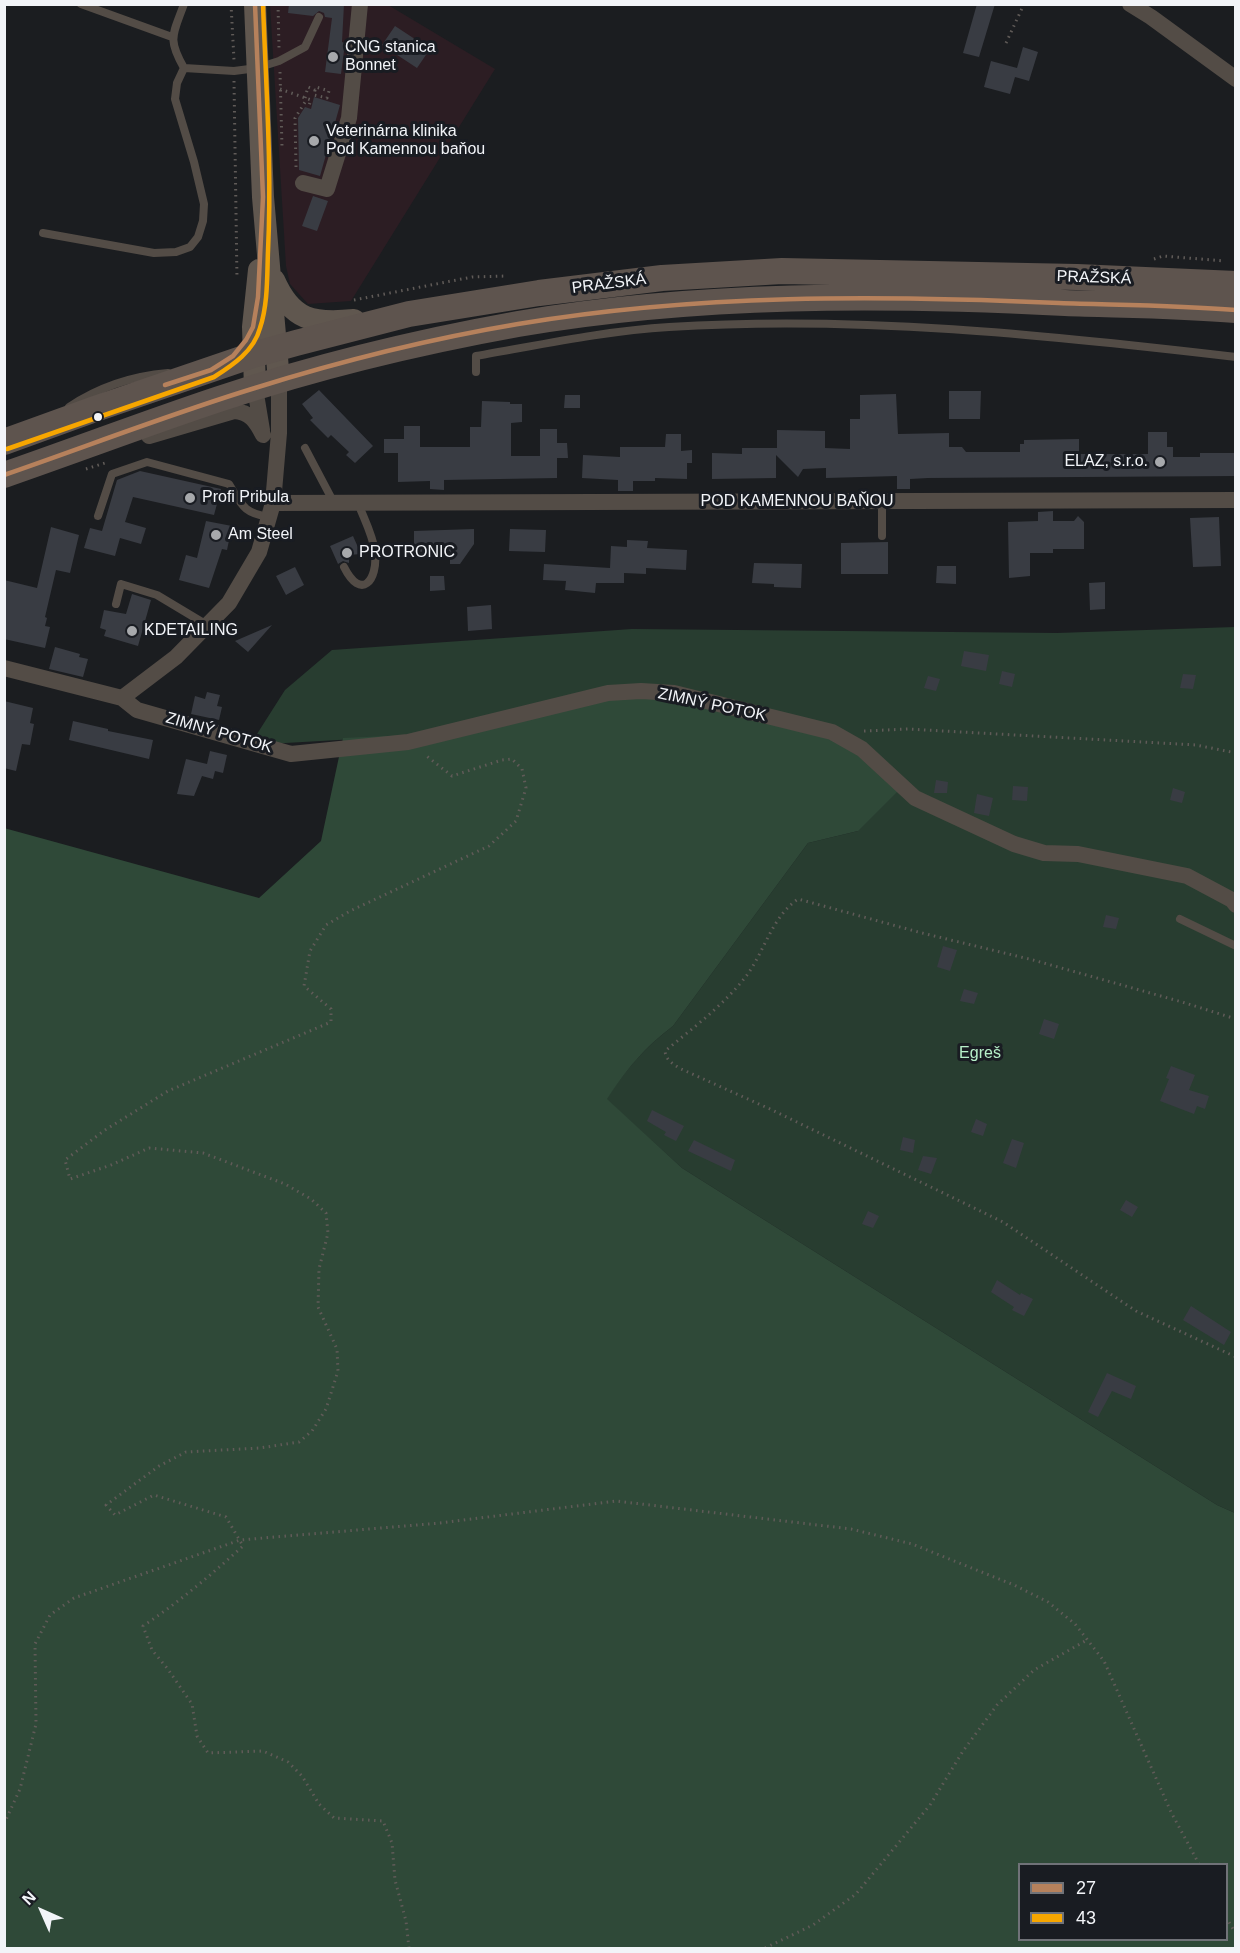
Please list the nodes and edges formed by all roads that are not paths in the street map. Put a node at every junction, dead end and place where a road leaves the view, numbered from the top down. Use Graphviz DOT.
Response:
graph roads {
  1 [pos="81,4"];
  2 [pos="184,4"];
  3 [pos="255,4"];
  4 [pos="360,4"];
  5 [pos="1130,4"];
  6 [pos="319,16"];
  7 [pos="172,38"];
  8 [pos="184,68"];
  9 [pos="257,68"];
  10 [pos="1236,79"];
  11 [pos="301,175"];
  12 [pos="263,197"];
  13 [pos="43,233"];
  14 [pos="271,272"];
  15 [pos="1236,284"];
  16 [pos="1236,310"];
  17 [pos="409,314"];
  18 [pos="253,327"];
  19 [pos="265,352"];
  20 [pos="1236,357"];
  21 [pos="209,370"];
  22 [pos="476,372"];
  23 [pos="267,385"];
  24 [pos="262,435"];
  25 [pos="15,438"];
  26 [pos="305,448"];
  27 [pos="54,458"];
  28 [pos="4,475"];
  29 [pos="275,477"];
  30 [pos="1236,500"];
  31 [pos="882,501"];
  32 [pos="358,503"];
  33 [pos="334,504"];
  34 [pos="271,510"];
  35 [pos="98,516"];
  36 [pos="882,536"];
  37 [pos="344,567"];
  38 [pos="116,604"];
  39 [pos="207,625"];
  40 [pos="4,668"];
  41 [pos="122,698"];
  42 [pos="1236,905"];
  43 [pos="1180,919"];
  44 [pos="1236,946"];
  1 -- 7 [label="lane"];
  2 -- 7 [label="lane"];
  3 -- 9 [label="street"];
  4 -- 11 [label="street"];
  5 -- 10 [label="street"];
  6 -- 9 [label="lane"];
  7 -- 8 [label="lane"];
  8 -- 9 [label="lane"];
  8 -- 13 [label="lane"];
  9 -- 12 [label="street"];
  12 -- 14 [label="street"];
  12 -- 18 [label="street"];
  14 -- 17 [label="street"];
  14 -- 19 [label="street"];
  15 -- 17 [label="main road, PRAŽSKÁ"];
  16 -- 23 [label="main road, PRAŽSKÁ"];
  17 -- 19 [label="main road, PRAŽSKÁ"];
  18 -- 19 [label="street"];
  18 -- 21 [label="street"];
  19 -- 21 [label="main road, PRAŽSKÁ"];
  19 -- 23 [label="street"];
  20 -- 22 [label="lane"];
  21 -- 25 [label="main road, PRAŽSKÁ"];
  23 -- 24 [label="street"];
  23 -- 27 [label="main road, PRAŽSKÁ"];
  23 -- 29 [label="street"];
  24 -- 27 [label="street, PRAŽSKÁ"];
  24 -- 29 [label="street"];
  26 -- 33 [label="lane"];
  27 -- 28 [label="main road, PRAŽSKÁ"];
  29 -- 34 [label="street"];
  30 -- 31 [label="street, POD KAMENNOU BAŇOU"];
  31 -- 32 [label="street, POD KAMENNOU BAŇOU"];
  31 -- 36 [label="lane"];
  32 -- 33 [label="street, POD KAMENNOU BAŇOU"];
  32 -- 37 [label="lane"];
  33 -- 34 [label="street, POD KAMENNOU BAŇOU"];
  34 -- 35 [label="lane, POD KAMENNOU BAŇOU"];
  34 -- 39 [label="street"];
  38 -- 39 [label="lane"];
  39 -- 41 [label="street"];
  40 -- 41 [label="street"];
  41 -- 42 [label="street, ZIMNÝ POTOK"];
  43 -- 44 [label="lane"];
}
